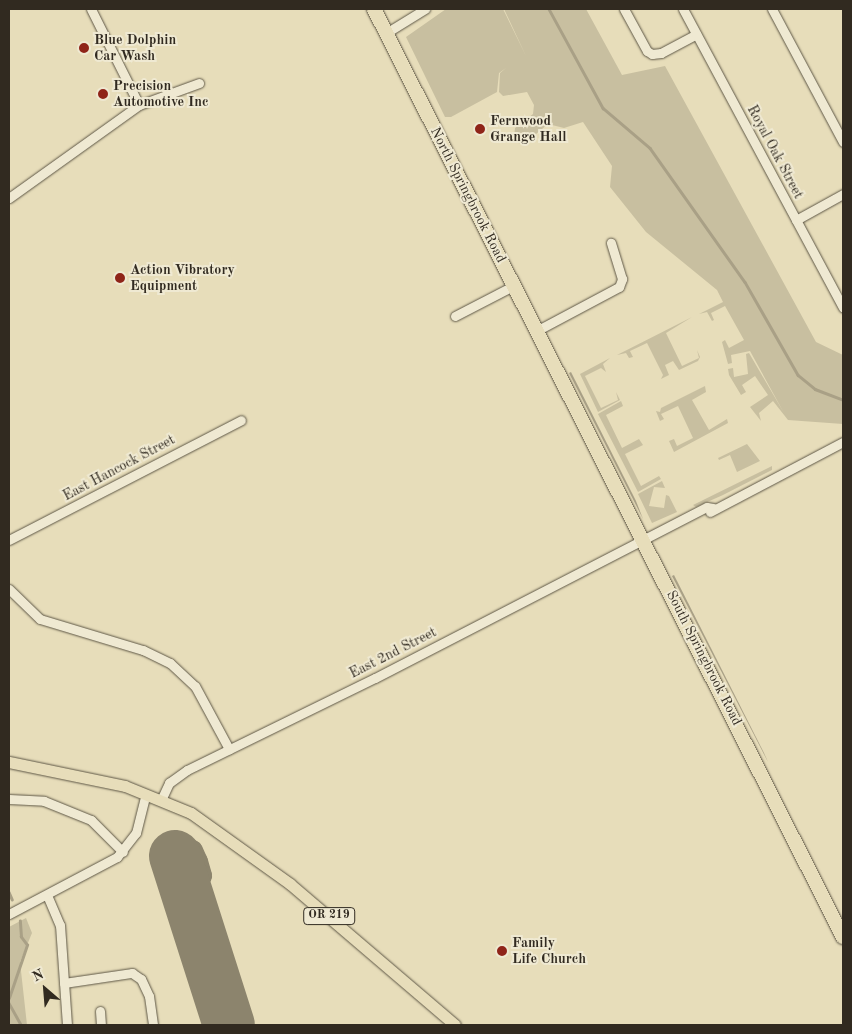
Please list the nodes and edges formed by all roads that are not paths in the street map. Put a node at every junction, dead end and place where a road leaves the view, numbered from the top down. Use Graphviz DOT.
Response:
graph roads {
  1 [pos="91,9"];
  2 [pos="374,9"];
  3 [pos="425,9"];
  4 [pos="624,9"];
  5 [pos="683,9"];
  6 [pos="772,9"];
  7 [pos="386,33"];
  8 [pos="696,34"];
  9 [pos="199,83"];
  10 [pos="139,105"];
  11 [pos="843,142"];
  12 [pos="843,194"];
  13 [pos="9,198"];
  14 [pos="796,220"];
  15 [pos="611,243"];
  16 [pos="515,285"];
  17 [pos="843,308"];
  18 [pos="455,316"];
  19 [pos="538,330"];
  20 [pos="563,380"];
  21 [pos="242,420"];
  22 [pos="843,442"];
  23 [pos="9,540"];
  24 [pos="645,541"];
  25 [pos="9,589"];
  26 [pos="229,749"];
  27 [pos="9,762"];
  28 [pos="102,782"];
  29 [pos="162,798"];
  30 [pos="9,799"];
  31 [pos="144,800"];
  32 [pos="204,823"];
  33 [pos="123,852"];
  34 [pos="47,895"];
  35 [pos="9,914"];
  36 [pos="843,937"];
  37 [pos="64,983"];
  38 [pos="100,1011"];
  39 [pos="451,1021"];
  40 [pos="67,1025"];
  41 [pos="101,1025"];
  42 [pos="152,1025"];
  43 [pos="462,1025"];
  1 -- 10 [label="street"];
  2 -- 7 [label="highway, North Springbrook Road"];
  3 -- 7 [label="street"];
  4 -- 8 [label="street"];
  5 -- 8 [label="street, Royal Oak Street"];
  6 -- 11 [label="street"];
  7 -- 16 [label="highway, North Springbrook Road"];
  8 -- 14 [label="street, Royal Oak Street"];
  9 -- 10 [label="street"];
  10 -- 13 [label="street"];
  12 -- 14 [label="street"];
  14 -- 17 [label="street, Royal Oak Street"];
  15 -- 19 [label="street"];
  16 -- 18 [label="street"];
  16 -- 19 [label="highway, North Springbrook Road"];
  19 -- 20 [label="highway, North Springbrook Road"];
  20 -- 24 [label="highway, South Springbrook Road"];
  21 -- 23 [label="street, East Hancock Street"];
  22 -- 24 [label="street, East 2nd Street"];
  24 -- 26 [label="street, East 2nd Street"];
  24 -- 36 [label="highway, South Springbrook Road"];
  25 -- 26 [label="street"];
  26 -- 29 [label="street, East 2nd Street"];
  27 -- 28 [label="main road, OR 219"];
  28 -- 29 [label="main road, OR 219"];
  28 -- 31 [label="main road, OR 219"];
  29 -- 32 [label="main road, OR 219"];
  30 -- 33 [label="street"];
  31 -- 32 [label="main road, OR 219"];
  31 -- 33 [label="street"];
  32 -- 39 [label="main road, OR 219"];
  33 -- 34 [label="street"];
  34 -- 35 [label="street"];
  34 -- 37 [label="street"];
  37 -- 40 [label="street"];
  37 -- 42 [label="street"];
  38 -- 41 [label="street"];
  39 -- 43 [label="main road, OR 219"];
}
